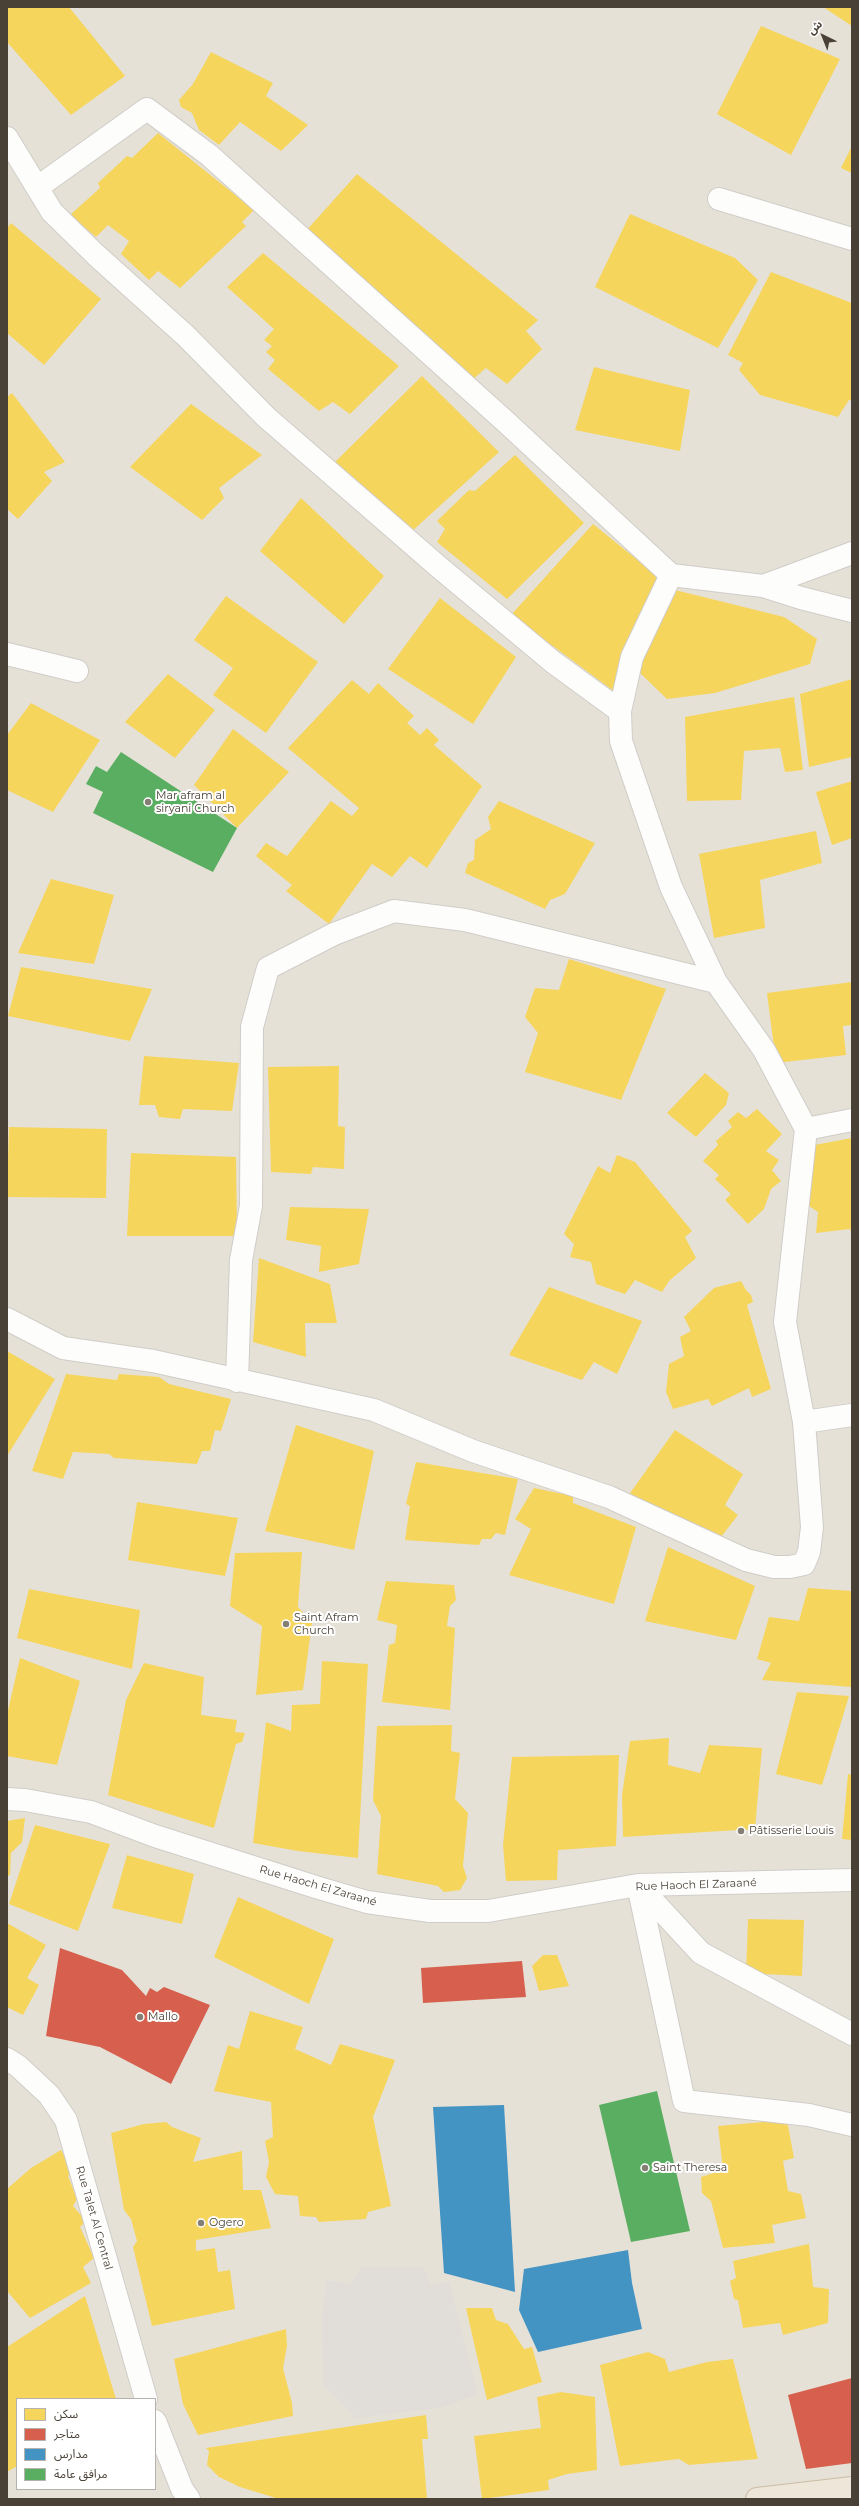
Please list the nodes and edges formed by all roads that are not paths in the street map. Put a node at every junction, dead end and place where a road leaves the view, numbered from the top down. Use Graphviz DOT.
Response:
graph roads {
  1 [pos="7,138"];
  2 [pos="38,187"];
  3 [pos="719,199"];
  4 [pos="852,240"];
  5 [pos="852,552"];
  6 [pos="671,575"];
  7 [pos="763,586"];
  8 [pos="852,611"];
  9 [pos="7,654"];
  10 [pos="77,672"];
  11 [pos="620,711"];
  12 [pos="716,982"];
  13 [pos="852,1120"];
  14 [pos="806,1129"];
  15 [pos="7,1319"];
  16 [pos="237,1381"];
  17 [pos="852,1415"];
  18 [pos="804,1422"];
  19 [pos="7,1800"];
  20 [pos="852,1880"];
  21 [pos="638,1885"];
  22 [pos="852,2034"];
  23 [pos="7,2059"];
  24 [pos="852,2125"];
  25 [pos="146,2398"];
  26 [pos="156,2424"];
  27 [pos="852,2488"];
  28 [pos="189,2499"];
  29 [pos="757,2499"];
  1 -- 2 [label="street"];
  2 -- 6 [label="street"];
  2 -- 11 [label="street"];
  3 -- 4 [label="street"];
  5 -- 7 [label="street"];
  6 -- 7 [label="street"];
  6 -- 11 [label="street"];
  7 -- 8 [label="street"];
  9 -- 10 [label="street"];
  11 -- 12 [label="street"];
  12 -- 14 [label="street"];
  12 -- 16 [label="street"];
  13 -- 14 [label="street"];
  14 -- 18 [label="street"];
  15 -- 16 [label="street"];
  16 -- 18 [label="street"];
  17 -- 18 [label="street"];
  19 -- 21 [label="street, Rue Haoch El Zaraané"];
  20 -- 21 [label="street, Rue Haoch El Zaraané"];
  21 -- 22 [label="street"];
  21 -- 24 [label="street"];
  23 -- 25 [label="street, Rue Talet Al Central"];
  26 -- 28 [label="street"];
  27 -- 29 [label="highway"];
}
